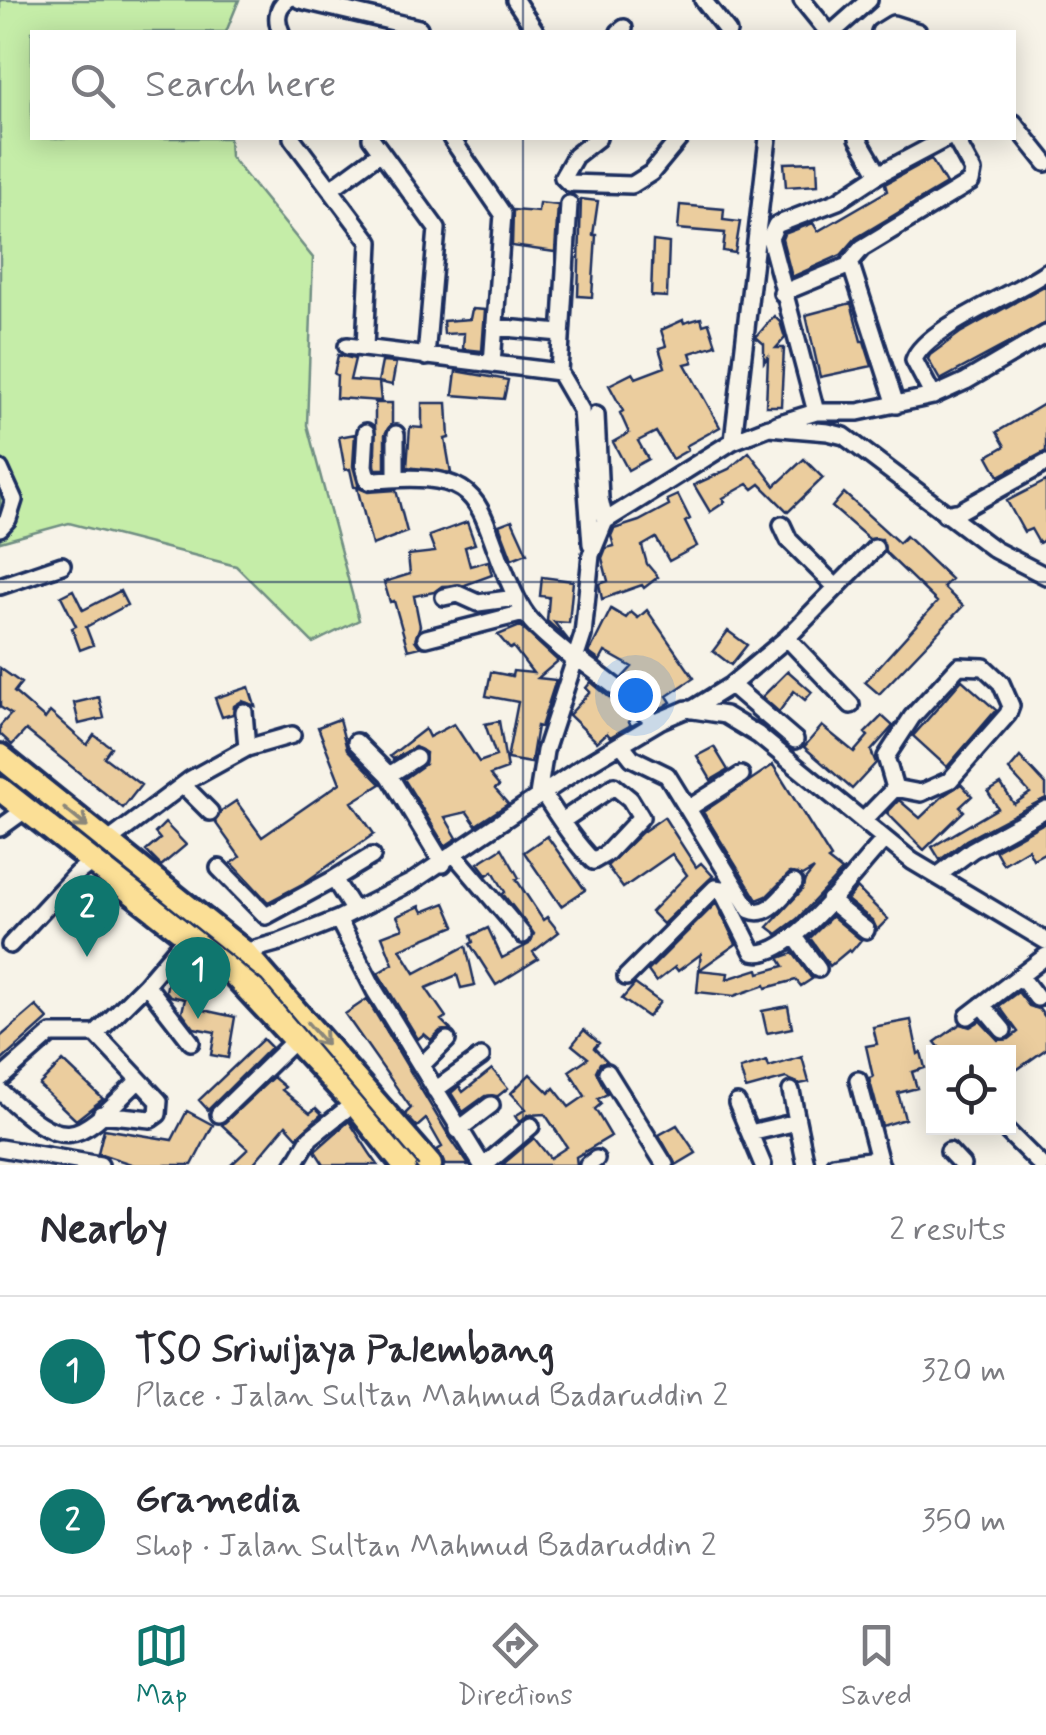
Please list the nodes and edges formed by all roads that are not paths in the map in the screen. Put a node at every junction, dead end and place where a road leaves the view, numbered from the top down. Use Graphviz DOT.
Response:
graph roads {
  1 [pos="287,0"];
  2 [pos="300,0"];
  3 [pos="514,0"];
  4 [pos="703,0"];
  5 [pos="802,0"];
  6 [pos="869,0"];
  7 [pos="418,28"];
  8 [pos="281,30"];
  9 [pos="535,30"];
  10 [pos="722,30"];
  11 [pos="828,30"];
  12 [pos="832,30"];
  13 [pos="883,30"];
  14 [pos="912,30"];
  15 [pos="1016,126"];
  16 [pos="294,140"];
  17 [pos="372,140"];
  18 [pos="452,140"];
  19 [pos="596,140"];
  20 [pos="678,140"];
  21 [pos="768,140"];
  22 [pos="859,140"];
  23 [pos="944,140"];
  24 [pos="957,140"];
  25 [pos="381,152"];
  26 [pos="1046,163"];
  27 [pos="879,174"];
  28 [pos="332,188"];
  29 [pos="569,204"];
  30 [pos="850,264"];
  31 [pos="1046,272"];
  32 [pos="782,293"];
  33 [pos="495,326"];
  34 [pos="560,333"];
  35 [pos="1046,334"];
  36 [pos="347,346"];
  37 [pos="366,347"];
  38 [pos="426,357"];
  39 [pos="492,364"];
  40 [pos="558,372"];
  41 [pos="932,396"];
  42 [pos="896,405"];
  43 [pos="816,412"];
  44 [pos="596,416"];
  45 [pos="769,427"];
  46 [pos="366,432"];
  47 [pos="396,434"];
  48 [pos="732,441"];
  49 [pos="1046,463"];
  50 [pos="0,469"];
  51 [pos="396,476"];
  52 [pos="945,514"];
  53 [pos="605,521"];
  54 [pos="782,524"];
  55 [pos="0,528"];
  56 [pos="875,548"];
  57 [pos="591,554"];
  58 [pos="50,569"];
  59 [pos="1046,576"];
  60 [pos="0,586"];
  61 [pos="835,586"];
  62 [pos="444,598"];
  63 [pos="516,598"];
  64 [pos="524,613"];
  65 [pos="426,638"];
  66 [pos="787,638"];
  67 [pos="575,659"];
  68 [pos="731,685"];
  69 [pos="851,704"];
  70 [pos="692,710"];
  71 [pos="244,712"];
  72 [pos="655,724"];
  73 [pos="292,735"];
  74 [pos="795,740"];
  75 [pos="356,742"];
  76 [pos="621,744"];
  77 [pos="247,748"];
  78 [pos="0,756"];
  79 [pos="416,758"];
  80 [pos="389,775"];
  81 [pos="741,775"];
  82 [pos="184,786"];
  83 [pos="895,788"];
  84 [pos="0,789"];
  85 [pos="540,793"];
  86 [pos="689,808"];
  87 [pos="1046,809"];
  88 [pos="24,810"];
  89 [pos="210,812"];
  90 [pos="562,821"];
  91 [pos="863,821"];
  92 [pos="0,828"];
  93 [pos="885,839"];
  94 [pos="106,843"];
  95 [pos="372,856"];
  96 [pos="449,860"];
  97 [pos="92,862"];
  98 [pos="219,868"];
  99 [pos="937,876"];
  100 [pos="334,879"];
  101 [pos="794,883"];
  102 [pos="828,900"];
  103 [pos="354,912"];
  104 [pos="338,918"];
  105 [pos="866,930"];
  106 [pos="522,935"];
  107 [pos="187,936"];
  108 [pos="796,938"];
  109 [pos="1046,940"];
  110 [pos="10,945"];
  111 [pos="244,952"];
  112 [pos="1046,956"];
  113 [pos="818,968"];
  114 [pos="1021,976"];
  115 [pos="626,977"];
  116 [pos="146,984"];
  117 [pos="1037,998"];
  118 [pos="982,1005"];
  119 [pos="968,1016"];
  120 [pos="1003,1030"];
  121 [pos="96,1034"];
  122 [pos="294,1040"];
  123 [pos="448,1040"];
  124 [pos="192,1042"];
  125 [pos="481,1057"];
  126 [pos="422,1065"];
  127 [pos="607,1072"];
  128 [pos="0,1079"];
  129 [pos="138,1080"];
  130 [pos="858,1080"];
  131 [pos="0,1090"];
  132 [pos="435,1090"];
  133 [pos="792,1091"];
  134 [pos="354,1103"];
  135 [pos="737,1103"];
  136 [pos="491,1105"];
  137 [pos="100,1114"];
  138 [pos="219,1114"];
  139 [pos="797,1122"];
  140 [pos="531,1126"];
  141 [pos="458,1130"];
  142 [pos="750,1133"];
  143 [pos="1011,1135"];
  144 [pos="1,1149"];
  145 [pos="949,1152"];
  146 [pos="71,1163"];
  147 [pos="880,1164"];
  148 [pos="100,1165"];
  149 [pos="294,1165"];
  150 [pos="404,1165"];
  151 [pos="430,1165"];
  152 [pos="484,1165"];
  153 [pos="665,1165"];
  154 [pos="762,1165"];
  155 [pos="806,1165"];
  156 [pos="834,1165"];
  157 [pos="962,1165"];
  158 [pos="1041,1165"];
  1 -- 8 [label="street"];
  2 -- 7 [label="street"];
  3 -- 9 [label="street"];
  4 -- 10 [label="street"];
  5 -- 11 [label="street"];
  6 -- 12 [label="street"];
  13 -- 14 [label="street"];
  15 -- 26 [label="street"];
  16 -- 28 [label="street"];
  17 -- 25 [label="street"];
  18 -- 33 [label="street"];
  19 -- 20 [label="street"];
  21 -- 48 [label="street"];
  22 -- 27 [label="street"];
  23 -- 27 [label="street"];
  24 -- 30 [label="street"];
  25 -- 28 [label="street"];
  25 -- 38 [label="street"];
  27 -- 32 [label="street"];
  28 -- 37 [label="street"];
  29 -- 34 [label="street"];
  30 -- 32 [label="street"];
  30 -- 42 [label="street"];
  31 -- 41 [label="street"];
  32 -- 43 [label="street"];
  33 -- 34 [label="street"];
  33 -- 39 [label="street"];
  34 -- 40 [label="street"];
  35 -- 41 [label="street"];
  36 -- 37 [label="street"];
  37 -- 38 [label="street"];
  38 -- 39 [label="street"];
  39 -- 40 [label="street"];
  40 -- 57 [label="street"];
  41 -- 42 [label="street"];
  42 -- 43 [label="street"];
  43 -- 45 [label="street"];
  44 -- 53 [label="street"];
  45 -- 48 [label="street"];
  45 -- 52 [label="street"];
  46 -- 51 [label="street"];
  47 -- 51 [label="street"];
  48 -- 53 [label="street"];
  49 -- 52 [label="street"];
  50 -- 55 [label="street"];
  51 -- 63 [label="street"];
  52 -- 59 [label="street"];
  53 -- 57 [label="street"];
  54 -- 61 [label="street"];
  56 -- 61 [label="street"];
  57 -- 67 [label="street"];
  58 -- 60 [label="street"];
  61 -- 66 [label="street"];
  62 -- 63 [label="street"];
  63 -- 64 [label="street"];
  64 -- 65 [label="street"];
  64 -- 67 [label="street"];
  66 -- 68 [label="street"];
  66 -- 69 [label="street"];
  67 -- 72 [label="street"];
  67 -- 85 [label="street"];
  68 -- 70 [label="street"];
  68 -- 74 [label="street"];
  70 -- 72 [label="street"];
  70 -- 91 [label="street"];
  71 -- 77 [label="street"];
  72 -- 76 [label="street"];
  73 -- 77 [label="street"];
  75 -- 80 [label="street"];
  76 -- 85 [label="street"];
  76 -- 86 [label="street"];
  77 -- 82 [label="street"];
  78 -- 94 [label="highway, one-way"];
  79 -- 80 [label="street"];
  80 -- 96 [label="street"];
  81 -- 86 [label="street"];
  82 -- 89 [label="street"];
  82 -- 94 [label="street"];
  83 -- 83 [label="street"];
  83 -- 91 [label="street"];
  84 -- 88 [label="highway"];
  85 -- 90 [label="street"];
  85 -- 96 [label="street"];
  86 -- 101 [label="street"];
  87 -- 99 [label="street"];
  88 -- 92 [label="street"];
  88 -- 97 [label="highway"];
  90 -- 90 [label="street"];
  91 -- 93 [label="street"];
  93 -- 99 [label="street"];
  93 -- 102 [label="street"];
  94 -- 111 [label="highway"];
  95 -- 100 [label="street"];
  96 -- 103 [label="street"];
  96 -- 106 [label="street"];
  97 -- 107 [label="highway"];
  97 -- 110 [label="street"];
  98 -- 100 [label="street"];
  99 -- 109 [label="street"];
  100 -- 103 [label="street"];
  102 -- 105 [label="street"];
  102 -- 108 [label="street"];
  103 -- 104 [label="street"];
  104 -- 111 [label="street"];
  104 -- 126 [label="street"];
  107 -- 116 [label="street"];
  107 -- 122 [label="highway"];
  108 -- 113 [label="street"];
  108 -- 115 [label="street"];
  111 -- 151 [label="highway, one-way"];
  112 -- 114 [label="street"];
  114 -- 117 [label="street"];
  114 -- 118 [label="street"];
  116 -- 121 [label="street"];
  116 -- 124 [label="street"];
  118 -- 119 [label="street"];
  118 -- 120 [label="street"];
  121 -- 128 [label="street"];
  121 -- 129 [label="street"];
  122 -- 134 [label="highway"];
  122 -- 138 [label="street"];
  123 -- 126 [label="street"];
  125 -- 132 [label="street"];
  126 -- 132 [label="street"];
  127 -- 153 [label="street"];
  129 -- 137 [label="street"];
  129 -- 137 [label="street"];
  130 -- 147 [label="street"];
  131 -- 137 [label="street"];
  132 -- 141 [label="street"];
  133 -- 139 [label="street"];
  134 -- 149 [label="street"];
  134 -- 150 [label="highway"];
  135 -- 142 [label="street"];
  136 -- 141 [label="street"];
  139 -- 142 [label="street"];
  139 -- 155 [label="street"];
  140 -- 152 [label="street"];
  141 -- 152 [label="street"];
  142 -- 154 [label="street"];
  143 -- 158 [label="street"];
  144 -- 146 [label="street"];
  145 -- 157 [label="street"];
  146 -- 148 [label="street"];
  147 -- 156 [label="street"];
}
